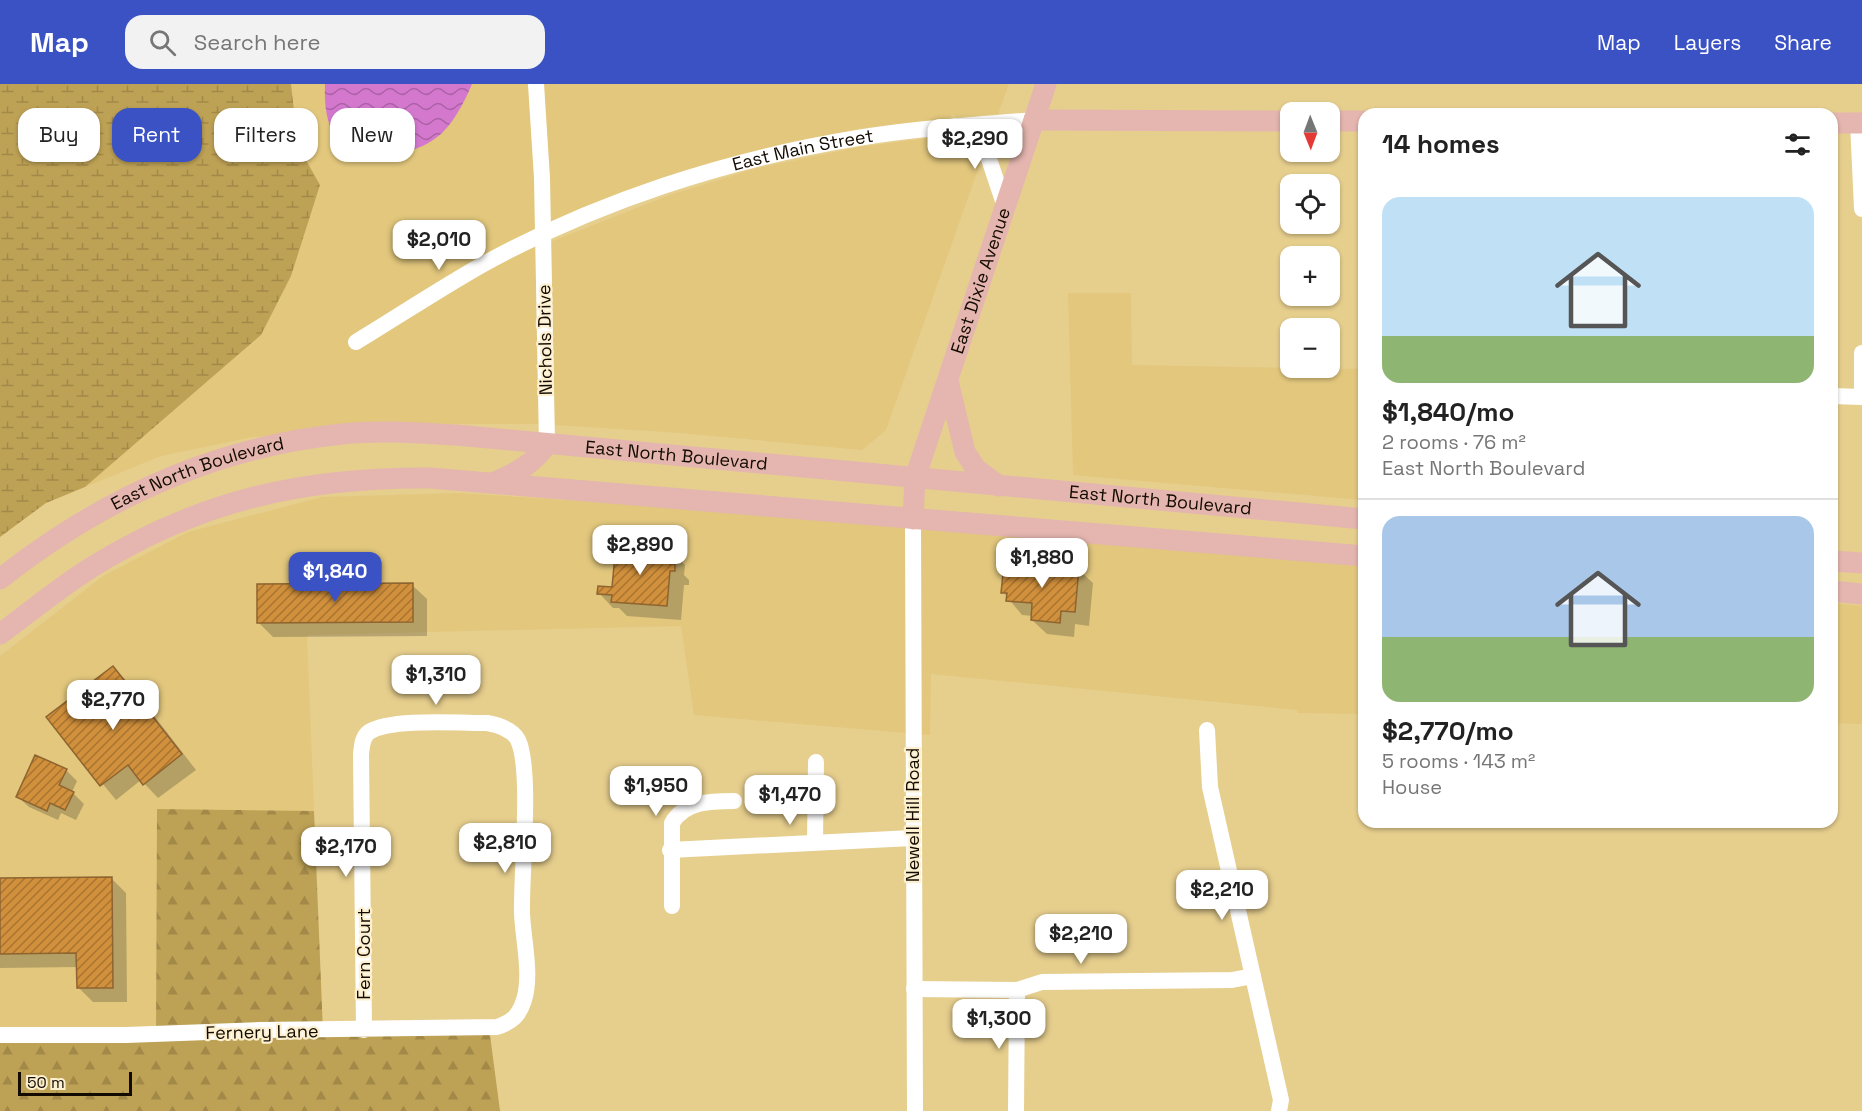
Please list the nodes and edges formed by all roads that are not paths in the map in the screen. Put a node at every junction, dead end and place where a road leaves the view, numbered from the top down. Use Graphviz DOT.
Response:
graph roads {
  1 [pos="536,84"];
  2 [pos="1046,84"];
  3 [pos="1034,120"];
  4 [pos="1280,121"];
  5 [pos="1340,121"];
  6 [pos="1358,121"];
  7 [pos="1838,123"];
  8 [pos="1860,123"];
  9 [pos="955,126"];
  10 [pos="1005,207"];
  11 [pos="1862,209"];
  12 [pos="542,236"];
  13 [pos="356,342"];
  14 [pos="1862,353"];
  15 [pos="948,378"];
  16 [pos="1862,387"];
  17 [pos="1862,395"];
  18 [pos="1838,396"];
  19 [pos="547,444"];
  20 [pos="915,478"];
  21 [pos="492,484"];
  22 [pos="1000,486"];
  23 [pos="1358,518"];
  24 [pos="913,519"];
  25 [pos="1358,556"];
  26 [pos="1838,561"];
  27 [pos="1862,563"];
  28 [pos="0,579"];
  29 [pos="1838,592"];
  30 [pos="1862,594"];
  31 [pos="0,634"];
  32 [pos="1207,730"];
  33 [pos="816,762"];
  34 [pos="734,801"];
  35 [pos="912,838"];
  36 [pos="815,842"];
  37 [pos="670,850"];
  38 [pos="672,906"];
  39 [pos="1253,976"];
  40 [pos="914,989"];
  41 [pos="1017,990"];
  42 [pos="519,1013"];
  43 [pos="364,1030"];
  44 [pos="0,1035"];
  45 [pos="915,1111"];
  46 [pos="1016,1111"];
  47 [pos="1279,1111"];
  1 -- 12 [label="street, Nichols Drive"];
  2 -- 3 [label="main road, East Dixie Avenue"];
  3 -- 4 [label="main road, East Main Street"];
  3 -- 9 [label="street, East Main Street"];
  3 -- 10 [label="main road, East Dixie Avenue"];
  5 -- 6 [label="main road"];
  7 -- 8 [label="main road"];
  8 -- 11 [label="street"];
  9 -- 10 [label="street"];
  9 -- 12 [label="street, East Main Street"];
  10 -- 15 [label="main road, East Dixie Avenue"];
  12 -- 13 [label="street, East Main Street"];
  12 -- 19 [label="street, Nichols Drive"];
  14 -- 16 [label="street"];
  15 -- 20 [label="main road, East Dixie Avenue"];
  15 -- 22 [label="main road"];
  16 -- 17 [label="street"];
  17 -- 18 [label="street"];
  19 -- 20 [label="main road, East North Boulevard"];
  19 -- 21 [label="main road"];
  19 -- 28 [label="main road, East North Boulevard"];
  20 -- 22 [label="main road, East North Boulevard"];
  20 -- 24 [label="main road, East Dixie Avenue"];
  21 -- 24 [label="main road, East North Boulevard"];
  21 -- 31 [label="main road, East North Boulevard"];
  22 -- 23 [label="main road, East North Boulevard"];
  24 -- 25 [label="main road, East North Boulevard"];
  24 -- 35 [label="street, Newell Hill Road"];
  26 -- 27 [label="main road"];
  29 -- 30 [label="main road"];
  32 -- 39 [label="street"];
  33 -- 36 [label="street"];
  34 -- 37 [label="street"];
  35 -- 36 [label="street"];
  35 -- 40 [label="street, Newell Hill Road"];
  36 -- 37 [label="street"];
  37 -- 38 [label="street"];
  39 -- 41 [label="street"];
  39 -- 47 [label="street"];
  40 -- 41 [label="street"];
  40 -- 45 [label="street, Newell Hill Road"];
  41 -- 46 [label="street"];
  42 -- 43 [label="street, Fernery Lane"];
  42 -- 43 [label="street, Fern Court"];
  43 -- 44 [label="street, Fernery Lane"];
}
